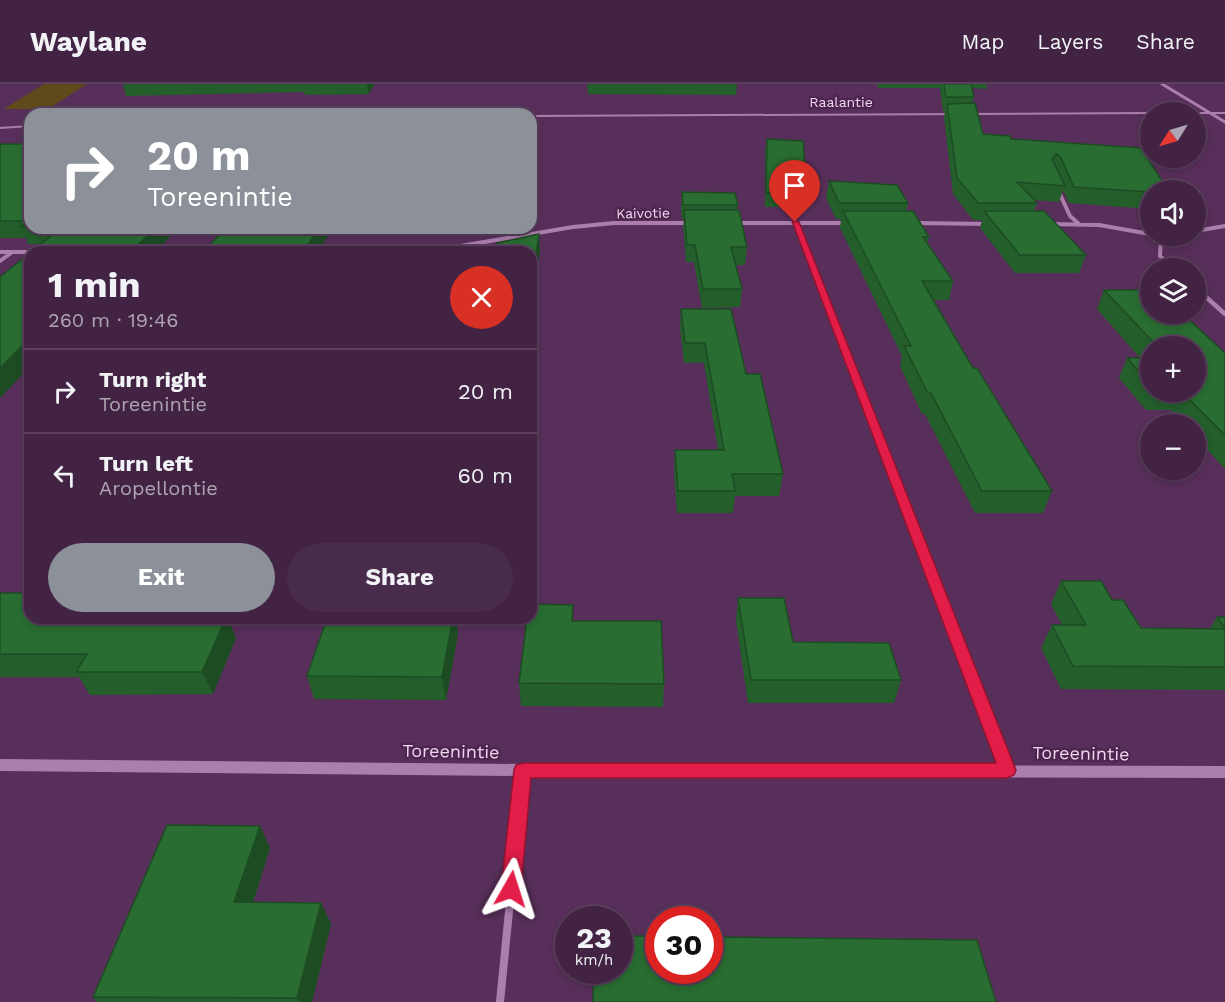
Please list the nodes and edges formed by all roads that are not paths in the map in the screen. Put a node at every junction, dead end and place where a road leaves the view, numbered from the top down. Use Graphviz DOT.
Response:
graph roads {
  1 [pos="1162,84"];
  2 [pos="1140,113"];
  3 [pos="1209,113"];
  4 [pos="1225,113"];
  5 [pos="537,116"];
  6 [pos="1225,122"];
  7 [pos="24,126"];
  8 [pos="0,128"];
  9 [pos="1056,184"];
  10 [pos="795,222"];
  11 [pos="693,223"];
  12 [pos="727,223"];
  13 [pos="854,223"];
  14 [pos="913,223"];
  15 [pos="996,224"];
  16 [pos="1043,224"];
  17 [pos="1080,225"];
  18 [pos="1225,226"];
  19 [pos="1206,229"];
  20 [pos="1140,232"];
  21 [pos="537,233"];
  22 [pos="532,234"];
  23 [pos="461,246"];
  24 [pos="0,252"];
  25 [pos="11,252"];
  26 [pos="24,252"];
  27 [pos="0,261"];
  28 [pos="1206,297"];
  29 [pos="1225,314"];
  30 [pos="0,765"];
  31 [pos="523,770"];
  32 [pos="1007,770"];
  33 [pos="1225,772"];
  34 [pos="500,1002"];
  1 -- 3 [label="street"];
  2 -- 5 [label="street, Raalantie"];
  3 -- 4 [label="street"];
  3 -- 6 [label="street"];
  7 -- 8 [label="street"];
  9 -- 17 [label="street"];
  10 -- 12 [label="street"];
  10 -- 13 [label="street"];
  10 -- 32 [label="street"];
  11 -- 21 [label="street, Kaivotie"];
  14 -- 15 [label="street"];
  16 -- 17 [label="street"];
  17 -- 20 [label="street"];
  18 -- 19 [label="street"];
  22 -- 23 [label="street, Kaivotie"];
  24 -- 25 [label="street"];
  25 -- 26 [label="street"];
  25 -- 27 [label="street"];
  28 -- 29 [label="street"];
  30 -- 31 [label="street, Toreenintie"];
  31 -- 32 [label="street, Toreenintie"];
  31 -- 34 [label="street"];
  32 -- 33 [label="street, Toreenintie"];
}
